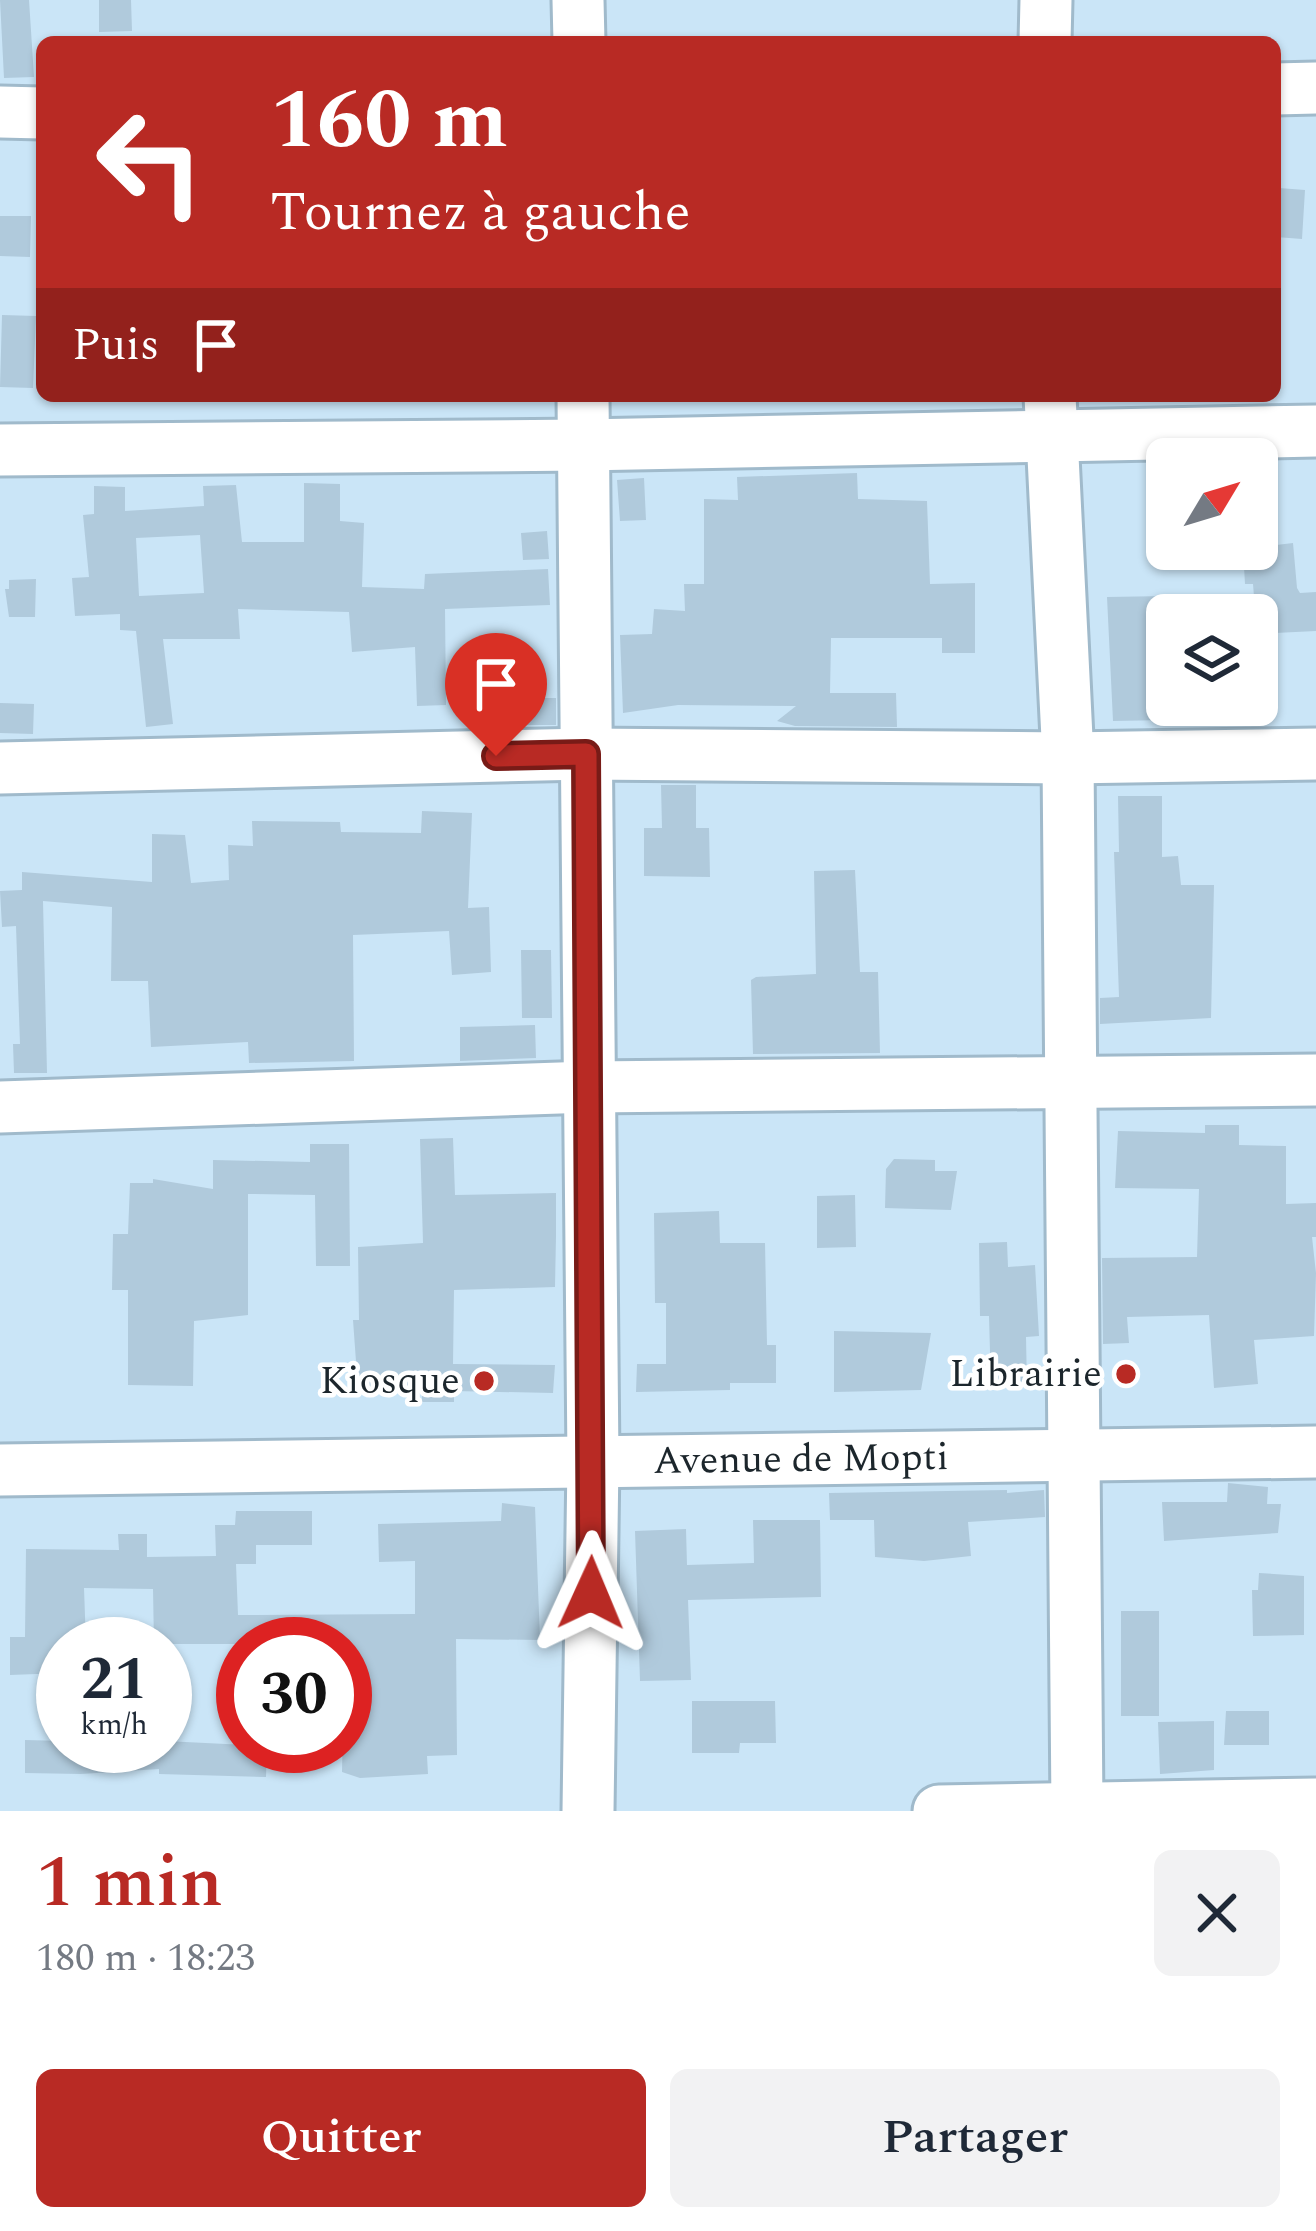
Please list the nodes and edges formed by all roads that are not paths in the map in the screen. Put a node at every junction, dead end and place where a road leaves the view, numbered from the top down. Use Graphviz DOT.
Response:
graph roads {
  1 [pos="578,0"];
  2 [pos="1046,0"];
  3 [pos="579,36"];
  4 [pos="1045,36"];
  5 [pos="1316,88"];
  6 [pos="1281,89"];
  7 [pos="0,112"];
  8 [pos="36,112"];
  9 [pos="1051,417"];
  10 [pos="583,421"];
  11 [pos="1316,431"];
  12 [pos="0,450"];
  13 [pos="586,754"];
  14 [pos="1316,754"];
  15 [pos="1068,758"];
  16 [pos="0,768"];
  17 [pos="1316,1080"];
  18 [pos="1071,1083"];
  19 [pos="589,1087"];
  20 [pos="0,1107"];
  21 [pos="1316,1452"];
  22 [pos="1074,1455"];
  23 [pos="593,1462"];
  24 [pos="0,1470"];
  25 [pos="1316,1804"];
  26 [pos="1077,1808"];
  27 [pos="588,1811"];
  28 [pos="939,1811"];
  1 -- 3 [label="street"];
  2 -- 4 [label="street"];
  5 -- 6 [label="street"];
  7 -- 8 [label="street"];
  9 -- 10 [label="street"];
  9 -- 11 [label="street"];
  9 -- 15 [label="street"];
  10 -- 12 [label="street"];
  10 -- 13 [label="street"];
  13 -- 15 [label="street"];
  13 -- 16 [label="street"];
  13 -- 19 [label="street"];
  14 -- 15 [label="street"];
  15 -- 18 [label="street"];
  17 -- 18 [label="street"];
  18 -- 19 [label="street"];
  18 -- 22 [label="street"];
  19 -- 20 [label="street"];
  19 -- 23 [label="street"];
  21 -- 22 [label="street, Avenue de Mopti"];
  22 -- 23 [label="street, Avenue de Mopti"];
  22 -- 26 [label="street"];
  23 -- 24 [label="street, Avenue de Mopti"];
  23 -- 27 [label="street"];
  25 -- 26 [label="street"];
  26 -- 28 [label="street"];
}
